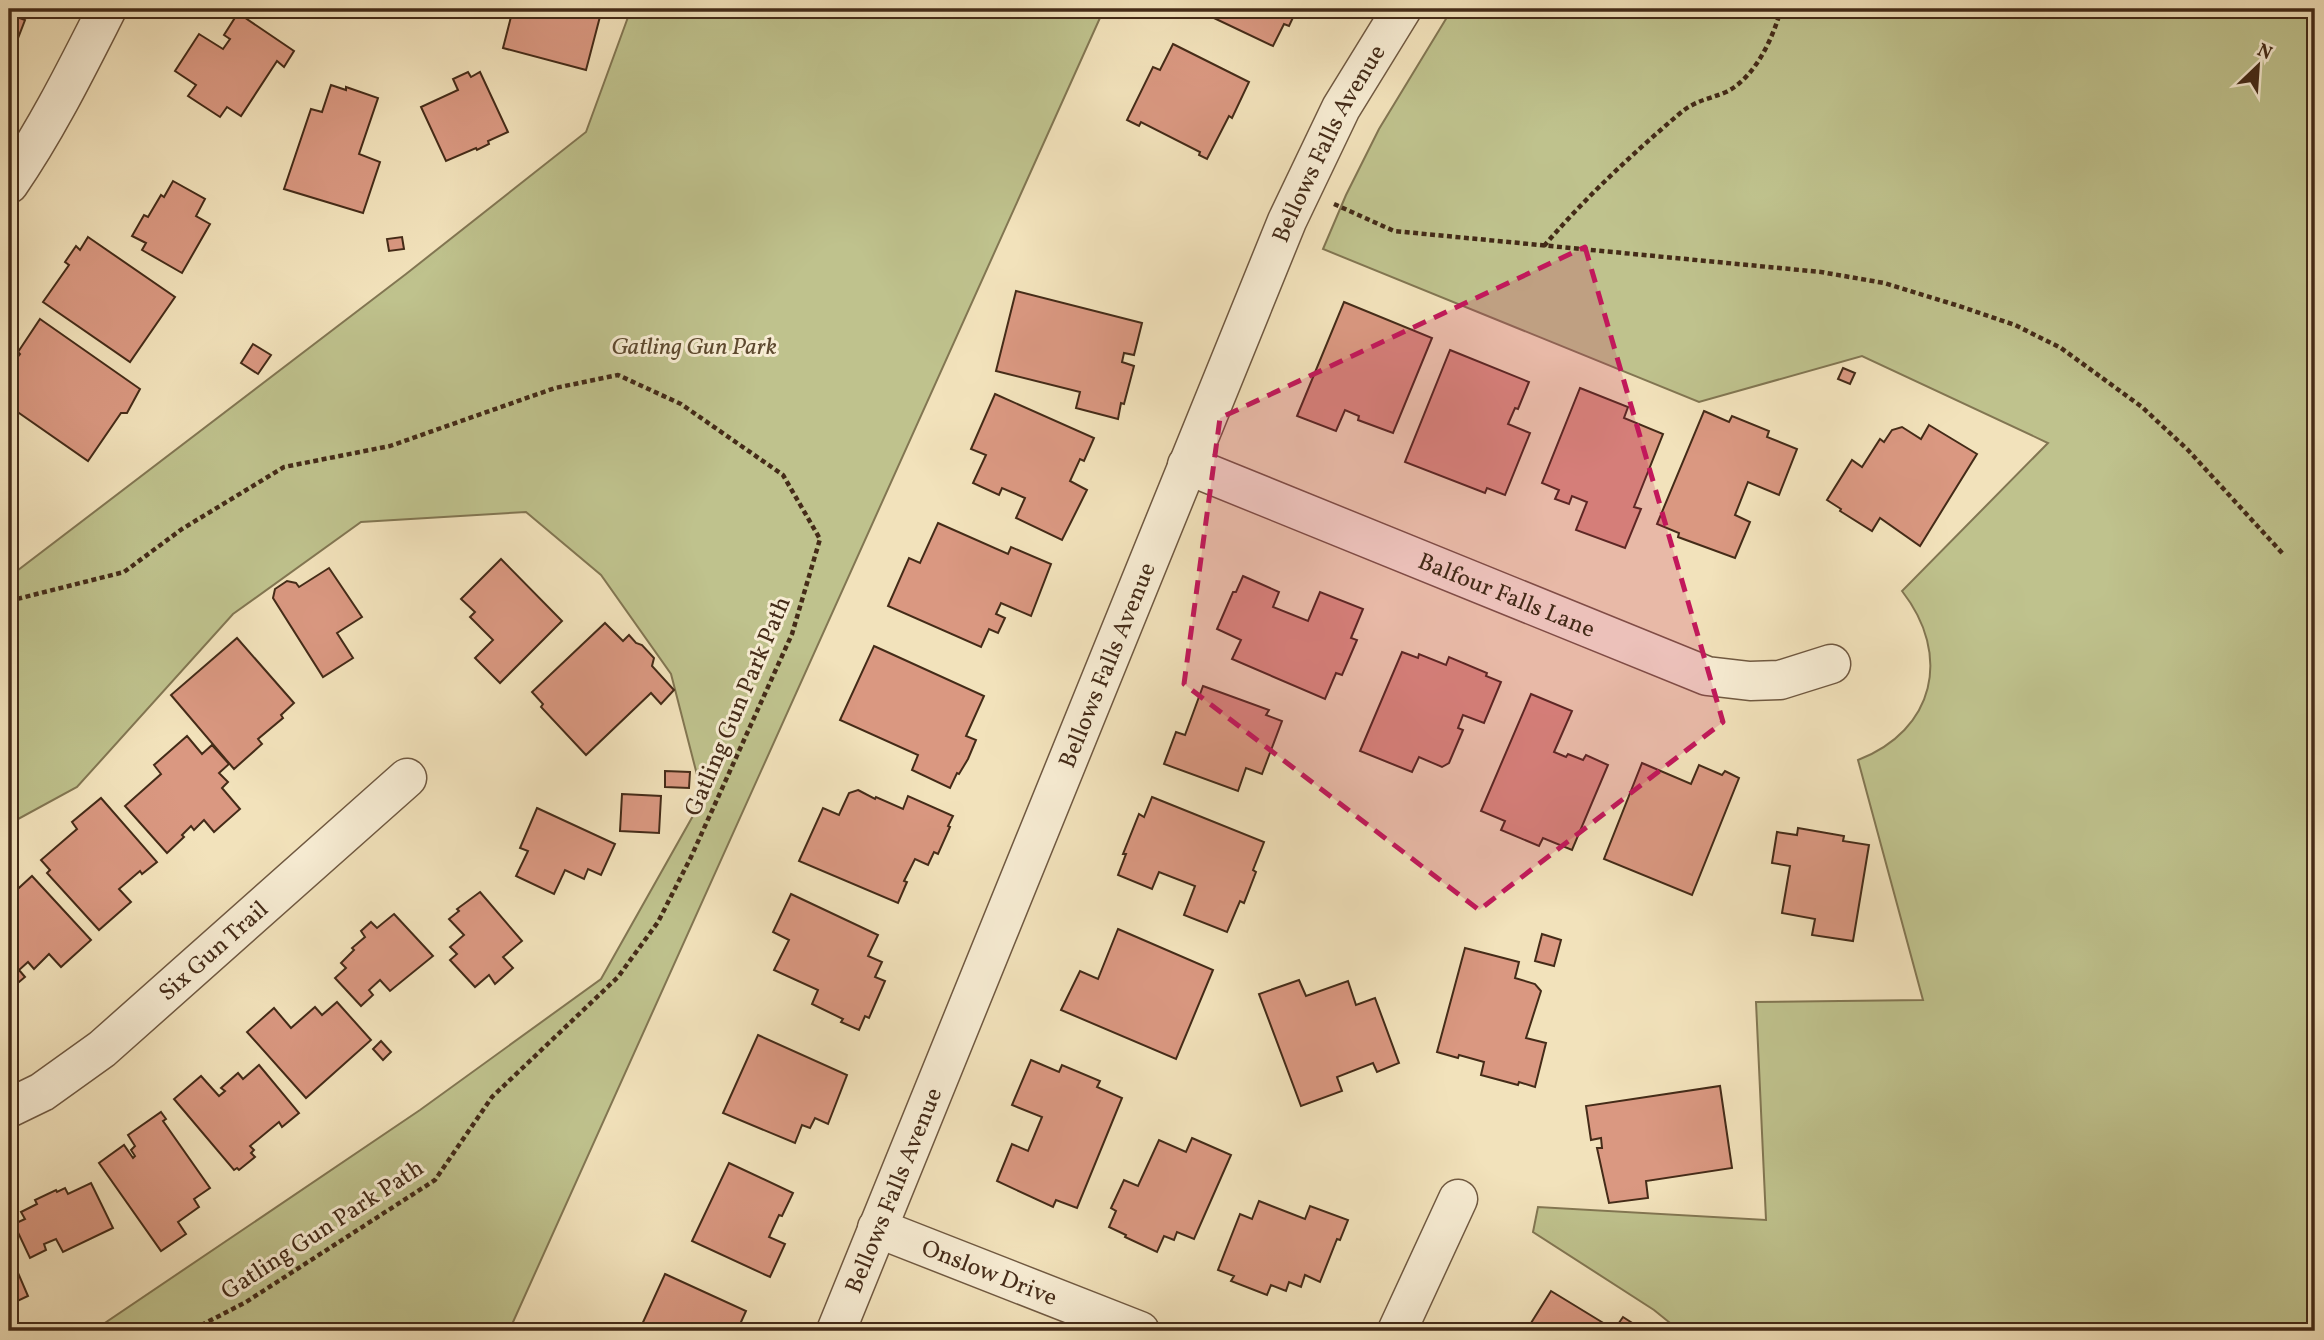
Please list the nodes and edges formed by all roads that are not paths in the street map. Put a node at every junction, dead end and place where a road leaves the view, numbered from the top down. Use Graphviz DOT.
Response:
graph roads {
  1 [pos="107,9"];
  2 [pos="1402,9"];
  3 [pos="9,184"];
  4 [pos="1187,465"];
  5 [pos="1831,664"];
  6 [pos="407,778"];
  7 [pos="9,1108"];
  8 [pos="1458,1199"];
  9 [pos="877,1228"];
  10 [pos="836,1331"];
  11 [pos="1140,1331"];
  12 [pos="1397,1331"];
  1 -- 3 [label="street"];
  2 -- 4 [label="street, Bellows Falls Avenue"];
  4 -- 5 [label="street, Balfour Falls Lane"];
  4 -- 9 [label="street, Bellows Falls Avenue"];
  6 -- 7 [label="street, Six Gun Trail"];
  8 -- 12 [label="street"];
  9 -- 10 [label="street, Bellows Falls Avenue"];
  9 -- 11 [label="street, Onslow Drive"];
}
